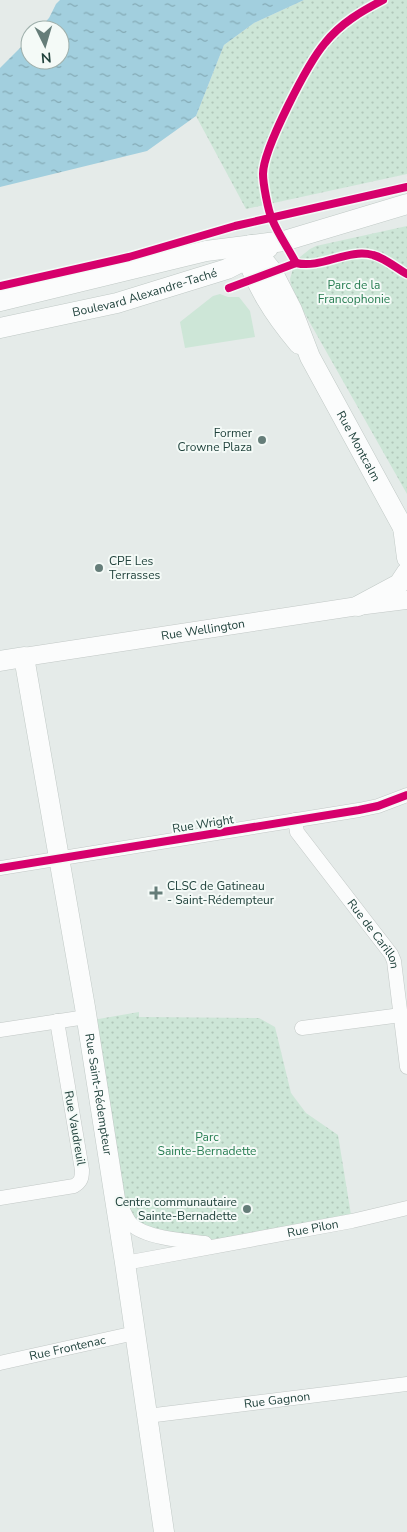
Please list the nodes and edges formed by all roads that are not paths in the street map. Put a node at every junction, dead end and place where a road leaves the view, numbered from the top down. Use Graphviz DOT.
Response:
graph roads {
  1 [pos="407,204"];
  2 [pos="250,251"];
  3 [pos="0,301"];
  4 [pos="0,328"];
  5 [pos="405,531"];
  6 [pos="407,558"];
  7 [pos="407,572"];
  8 [pos="407,600"];
  9 [pos="358,606"];
  10 [pos="24,657"];
  11 [pos="0,661"];
  12 [pos="407,795"];
  13 [pos="295,820"];
  14 [pos="58,859"];
  15 [pos="0,868"];
  16 [pos="402,990"];
  17 [pos="401,1015"];
  18 [pos="86,1017"];
  19 [pos="57,1021"];
  20 [pos="302,1028"];
  21 [pos="0,1030"];
  22 [pos="407,1067"];
  23 [pos="114,1189"];
  24 [pos="0,1198"];
  25 [pos="407,1208"];
  26 [pos="218,1245"];
  27 [pos="125,1263"];
  28 [pos="135,1333"];
  29 [pos="0,1363"];
  30 [pos="407,1384"];
  31 [pos="147,1416"];
  32 [pos="164,1532"];
  1 -- 2 [label="main road, Boulevard Alexandre-Taché"];
  2 -- 3 [label="main road, Boulevard Alexandre-Taché"];
  2 -- 4 [label="main road, Boulevard Alexandre-Taché"];
  2 -- 5 [label="main road, Rue Montcalm"];
  5 -- 6 [label="main road"];
  7 -- 9 [label="main road"];
  8 -- 9 [label="street, Rue Wellington"];
  9 -- 10 [label="street, Rue Wellington"];
  10 -- 11 [label="main road, Rue Wellington"];
  10 -- 14 [label="main road, Rue Saint-Rédempteur"];
  12 -- 13 [label="street, Rue Wright"];
  13 -- 14 [label="street, Rue Wright"];
  13 -- 16 [label="street, Rue de Carillon"];
  14 -- 15 [label="street, Rue Wright"];
  14 -- 18 [label="main road, Rue Saint-Rédempteur"];
  16 -- 17 [label="street, Rue de Carillon"];
  17 -- 20 [label="street"];
  17 -- 22 [label="street, Rue de Carillon"];
  18 -- 19 [label="street"];
  18 -- 23 [label="main road, Rue Saint-Rédempteur"];
  19 -- 21 [label="street"];
  19 -- 24 [label="street, Rue Vaudreuil"];
  23 -- 26 [label="street, Rue Pilon"];
  23 -- 27 [label="main road, Rue Saint-Rédempteur"];
  25 -- 26 [label="street, Rue Pilon"];
  26 -- 27 [label="street, Rue Pilon"];
  27 -- 28 [label="main road, Rue Saint-Rédempteur"];
  28 -- 29 [label="street, Rue Frontenac"];
  28 -- 31 [label="main road, Rue Saint-Rédempteur"];
  30 -- 31 [label="street, Rue Gagnon"];
  31 -- 32 [label="main road, Rue Saint-Rédempteur"];
}
